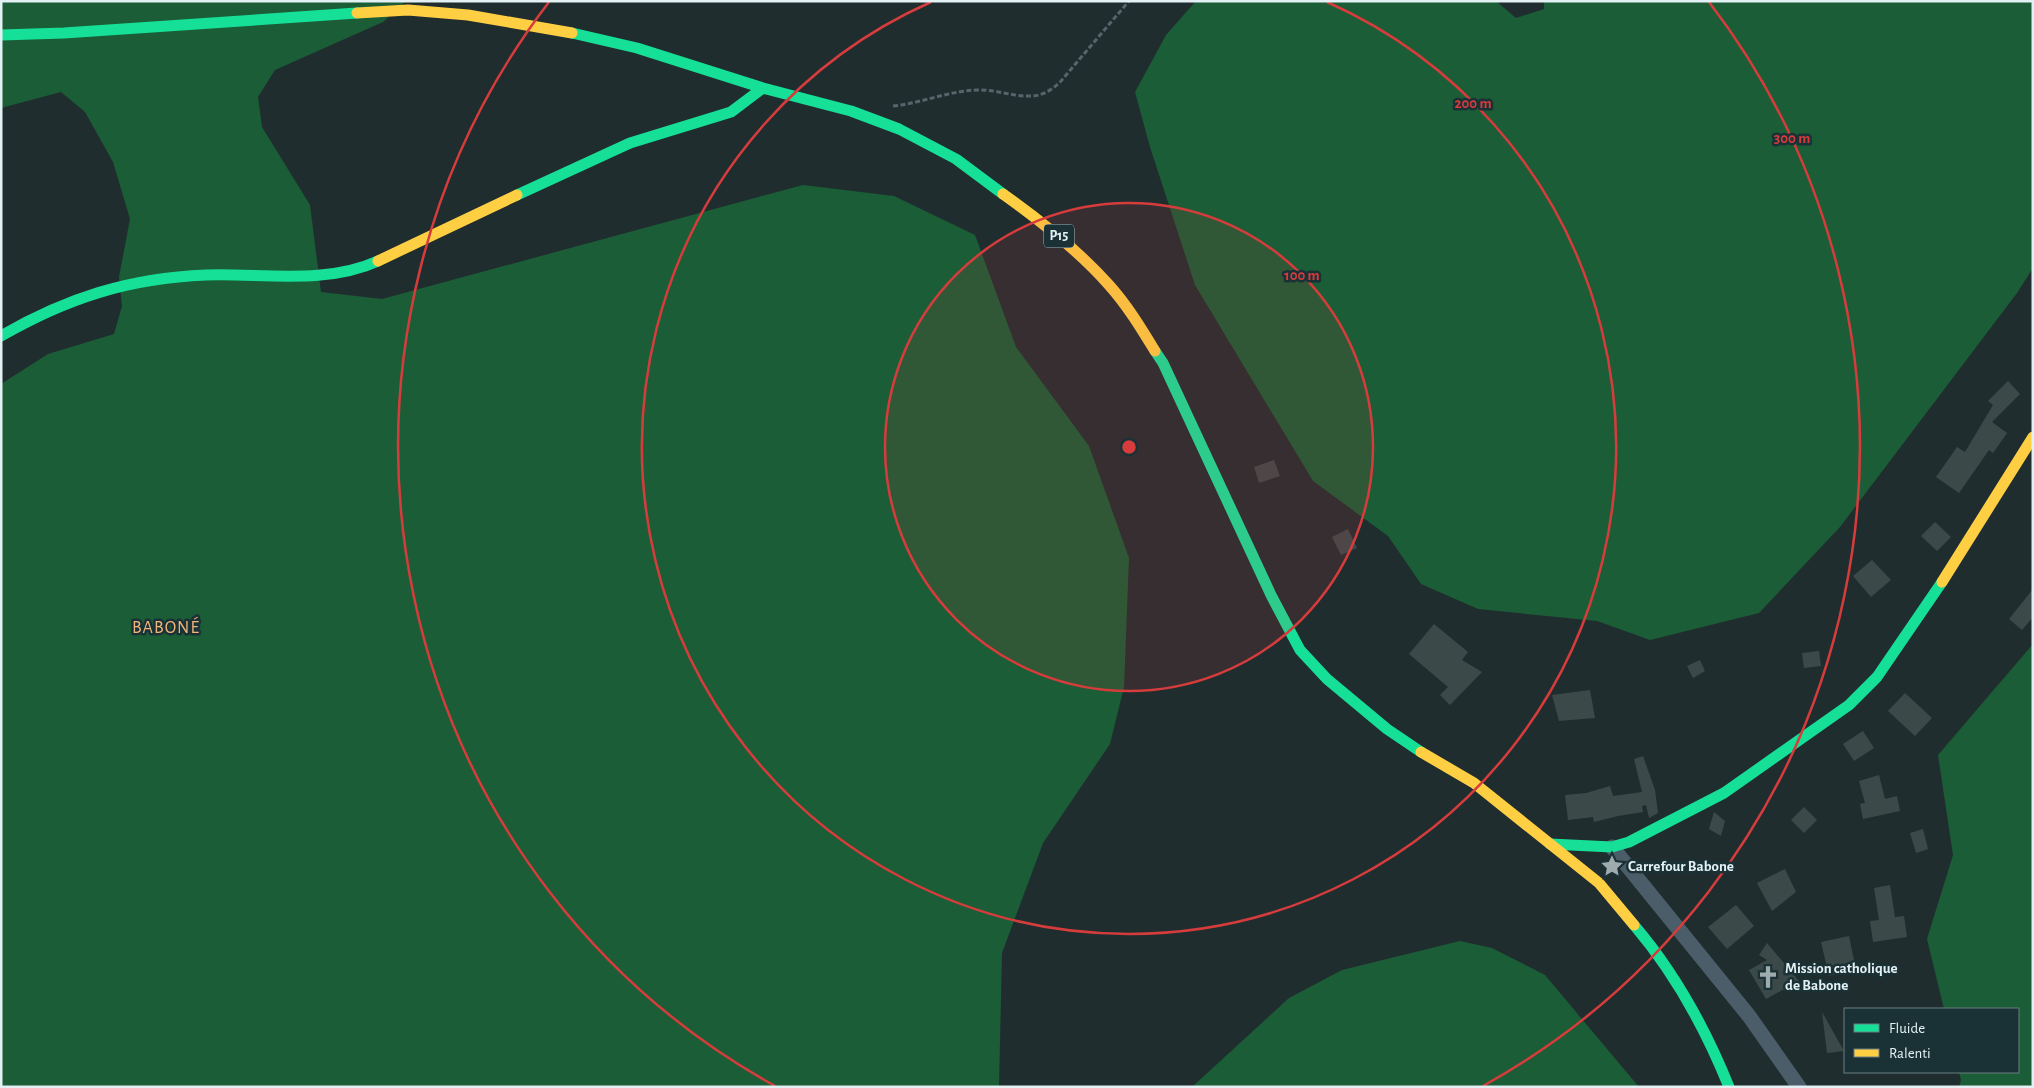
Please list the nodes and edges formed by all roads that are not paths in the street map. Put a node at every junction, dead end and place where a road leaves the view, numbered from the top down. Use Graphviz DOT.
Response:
graph roads {
  1 [pos="1,35"];
  2 [pos="763,88"];
  3 [pos="1,336"];
  4 [pos="2033,437"];
  5 [pos="1550,844"];
  6 [pos="1612,847"];
  7 [pos="1729,1087"];
  8 [pos="1799,1087"];
  1 -- 2 [label="main road, P15"];
  2 -- 3 [label="main road"];
  2 -- 5 [label="main road, P15"];
  4 -- 6 [label="main road"];
  5 -- 6 [label="main road"];
  5 -- 7 [label="main road, P15"];
  6 -- 8 [label="street"];
}
